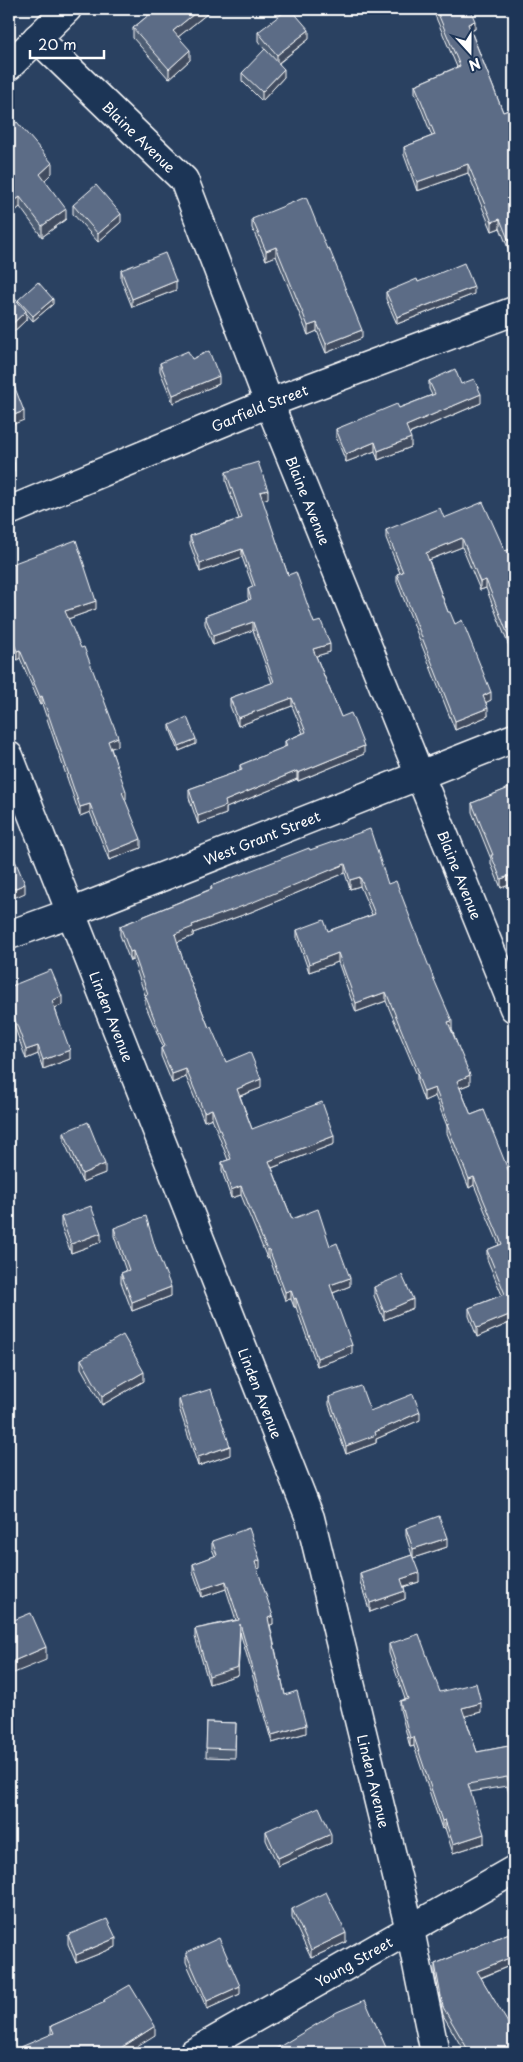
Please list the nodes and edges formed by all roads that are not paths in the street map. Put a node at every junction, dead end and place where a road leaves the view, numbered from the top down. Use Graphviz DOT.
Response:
graph roads {
  1 [pos="67,9"];
  2 [pos="37,38"];
  3 [pos="9,66"];
  4 [pos="514,310"];
  5 [pos="269,404"];
  6 [pos="9,511"];
  7 [pos="514,738"];
  8 [pos="9,756"];
  9 [pos="420,775"];
  10 [pos="70,913"];
  11 [pos="9,935"];
  12 [pos="514,1008"];
  13 [pos="514,1870"];
  14 [pos="410,1930"];
  15 [pos="193,2053"];
  16 [pos="435,2053"];
  1 -- 2 [label="street"];
  2 -- 3 [label="street"];
  2 -- 5 [label="street, Blaine Avenue"];
  4 -- 5 [label="street, Garfield Street"];
  5 -- 6 [label="street, Garfield Street"];
  5 -- 9 [label="street, Blaine Avenue"];
  7 -- 9 [label="street, West Grant Street"];
  8 -- 10 [label="street, Linden Avenue"];
  9 -- 10 [label="street, West Grant Street"];
  9 -- 12 [label="street, Blaine Avenue"];
  10 -- 11 [label="street, West Grant Street"];
  10 -- 14 [label="street, Linden Avenue"];
  13 -- 14 [label="street, Young Street"];
  14 -- 15 [label="street, Young Street"];
  14 -- 16 [label="street, Linden Avenue"];
}
